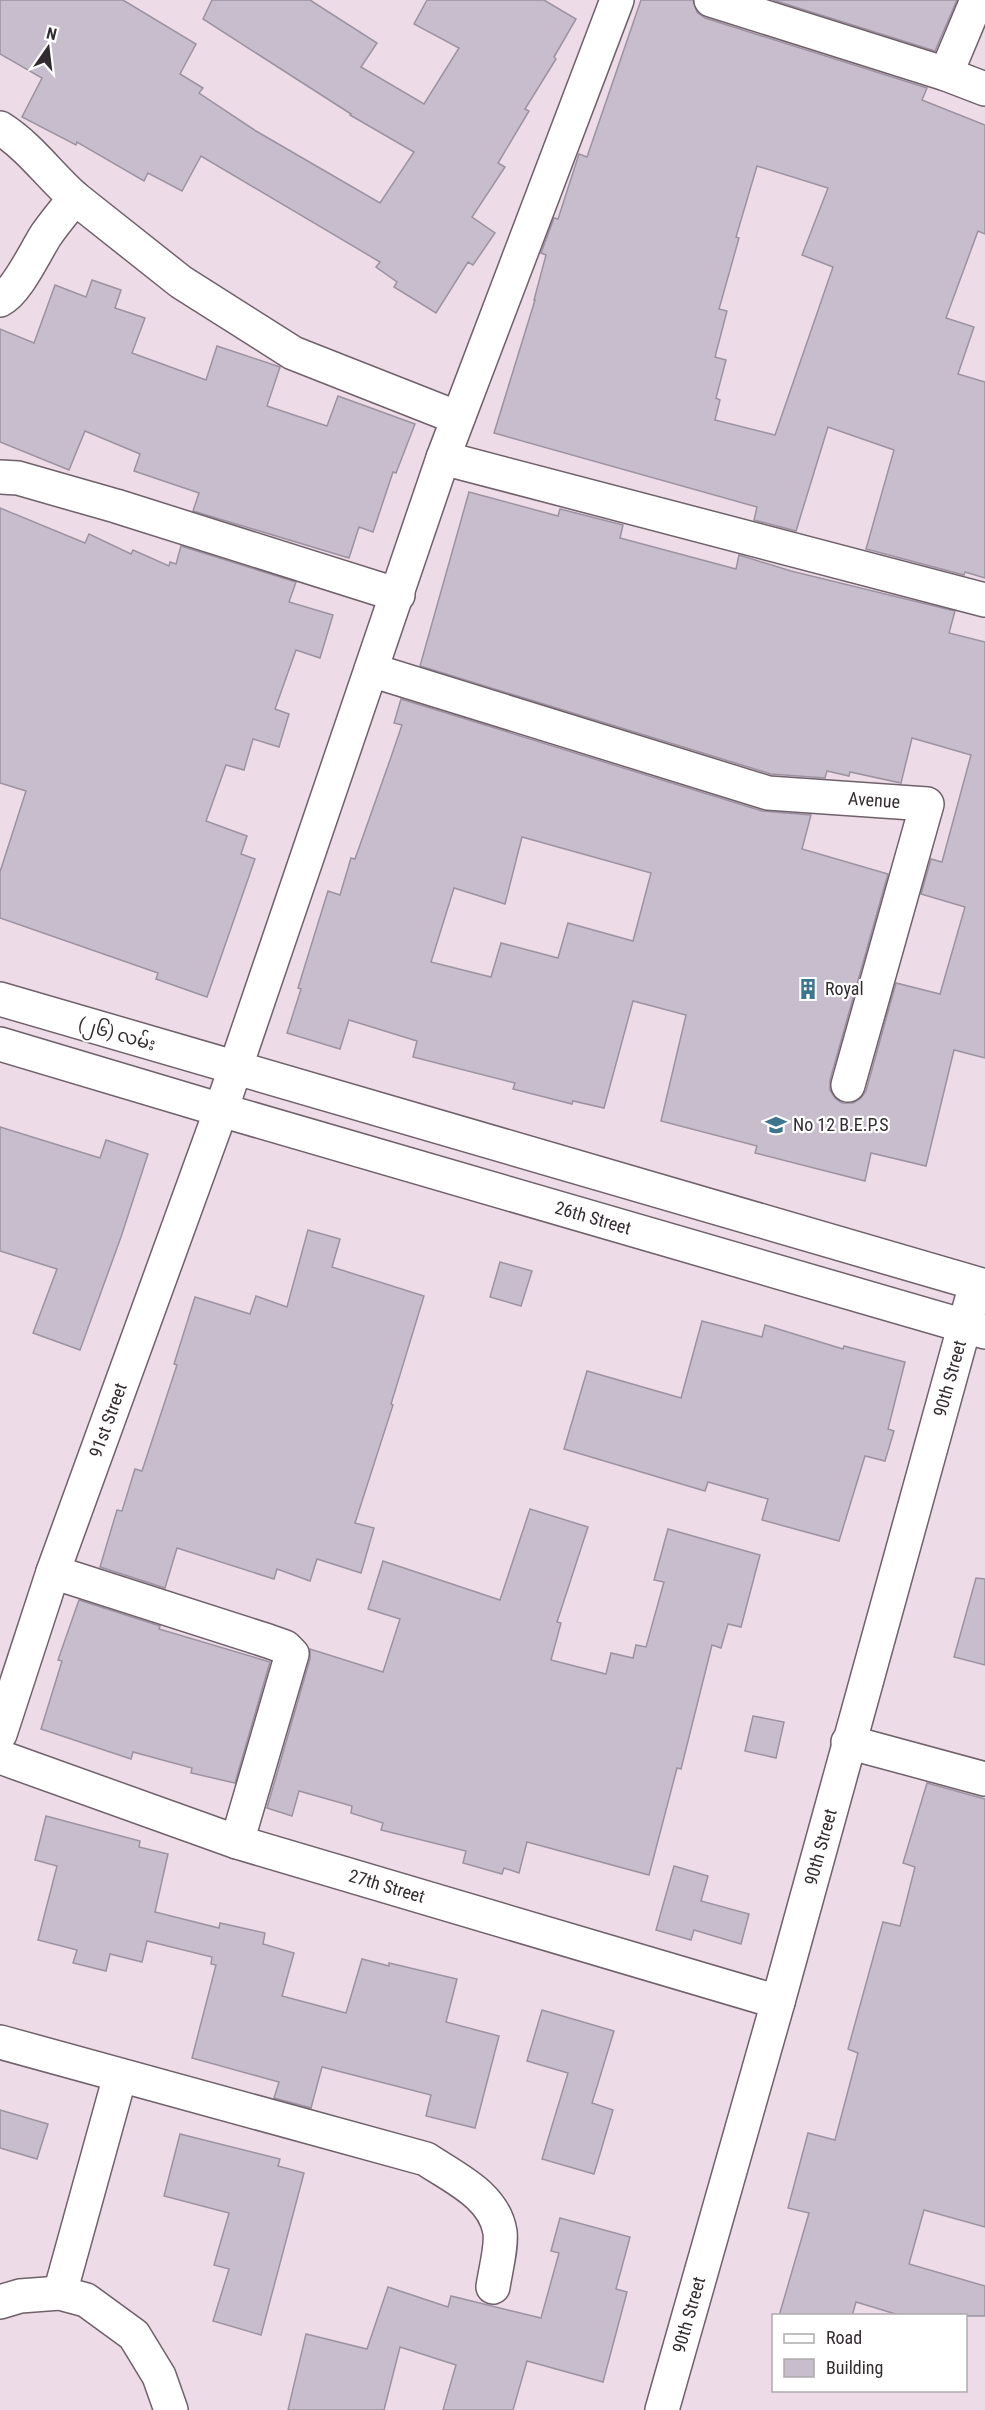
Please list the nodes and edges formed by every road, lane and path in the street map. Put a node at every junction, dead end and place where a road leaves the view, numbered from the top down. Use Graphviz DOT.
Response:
graph roads {
  1 [pos="617,0"];
  2 [pos="711,0"];
  3 [pos="978,0"];
  4 [pos="946,74"];
  5 [pos="985,89"];
  6 [pos="0,128"];
  7 [pos="75,198"];
  8 [pos="0,300"];
  9 [pos="458,418"];
  10 [pos="443,458"];
  11 [pos="0,477"];
  12 [pos="398,595"];
  13 [pos="985,600"];
  14 [pos="371,670"];
  15 [pos="0,999"];
  16 [pos="0,1044"];
  17 [pos="235,1068"];
  18 [pos="848,1085"];
  19 [pos="220,1110"];
  20 [pos="980,1285"];
  21 [pos="975,1330"];
  22 [pos="53,1572"];
  23 [pos="0,1734"];
  24 [pos="848,1742"];
  25 [pos="0,1757"];
  26 [pos="985,1779"];
  27 [pos="237,1842"];
  28 [pos="778,2002"];
  29 [pos="0,2042"];
  30 [pos="120,2076"];
  31 [pos="493,2288"];
  32 [pos="60,2293"];
  33 [pos="0,2302"];
  34 [pos="171,2410"];
  35 [pos="662,2410"];
  1 -- 9 [label="street, 91st Street"];
  2 -- 4 [label="street"];
  3 -- 4 [label="street"];
  4 -- 5 [label="street"];
  6 -- 7 [label="street"];
  7 -- 8 [label="street"];
  7 -- 9 [label="street"];
  9 -- 10 [label="street, 91st Street"];
  10 -- 12 [label="street, 91st Street"];
  10 -- 13 [label="street"];
  11 -- 12 [label="street"];
  12 -- 14 [label="street, 91st Street"];
  14 -- 17 [label="street, 91st Street"];
  14 -- 18 [label="street, Avenue"];
  15 -- 17 [label="street, (၂၆) လမ်း"];
  16 -- 19 [label="street"];
  17 -- 19 [label="street, 91st Street"];
  17 -- 20 [label="street"];
  19 -- 21 [label="street, 26th Street"];
  19 -- 22 [label="street, 91st Street"];
  20 -- 21 [label="street, 90th Street"];
  21 -- 24 [label="street, 90th Street"];
  22 -- 23 [label="street, 91st Street"];
  22 -- 27 [label="street"];
  24 -- 26 [label="street"];
  24 -- 28 [label="street, 90th Street"];
  25 -- 27 [label="street, 27th Street"];
  27 -- 28 [label="street, 27th Street"];
  28 -- 35 [label="street, 90th Street"];
  29 -- 30 [label="street"];
  30 -- 31 [label="street"];
  30 -- 32 [label="street"];
  32 -- 33 [label="street"];
  32 -- 34 [label="street"];
}
